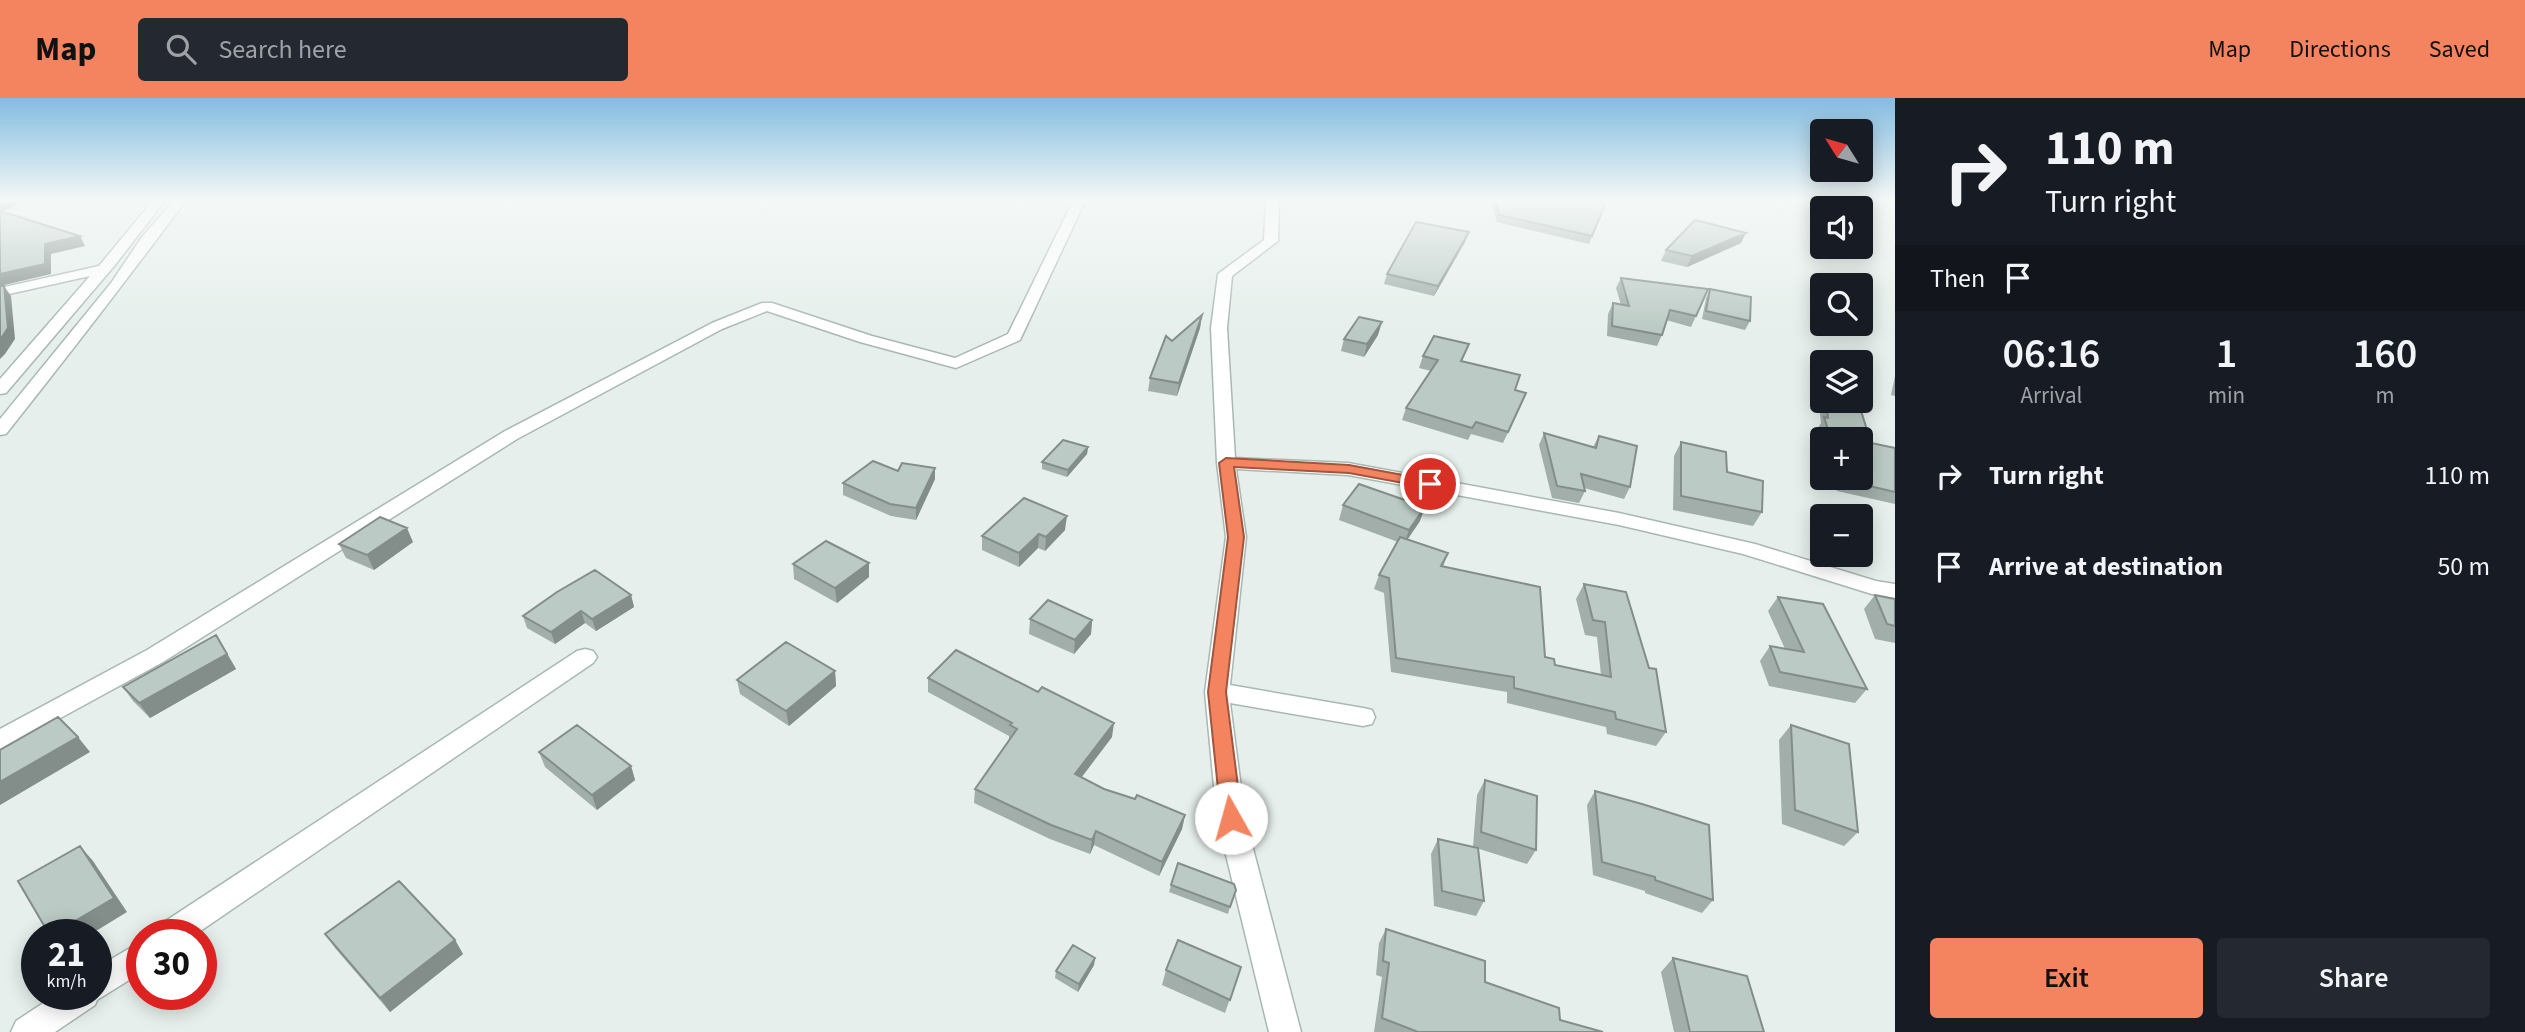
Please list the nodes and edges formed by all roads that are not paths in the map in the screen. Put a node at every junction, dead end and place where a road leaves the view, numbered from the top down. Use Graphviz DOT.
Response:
graph roads {
  1 [pos="126,243"];
  2 [pos="145,243"];
  3 [pos="1059,243"];
  4 [pos="1270,243"];
  5 [pos="104,270"];
  6 [pos="0,292"];
  7 [pos="0,389"];
  8 [pos="0,430"];
  9 [pos="1226,463"];
  10 [pos="1895,591"];
  11 [pos="584,657"];
  12 [pos="1217,692"];
  13 [pos="1363,718"];
  14 [pos="0,741"];
  15 [pos="194,919"];
  16 [pos="60,1010"];
  17 [pos="27,1032"];
  18 [pos="1285,1032"];
  1 -- 5 [label="street"];
  2 -- 8 [label="street"];
  3 -- 14 [label="street"];
  4 -- 9 [label="street"];
  5 -- 6 [label="street"];
  5 -- 7 [label="street"];
  9 -- 10 [label="street"];
  9 -- 12 [label="street"];
  11 -- 15 [label="street"];
  12 -- 13 [label="street"];
  12 -- 18 [label="street"];
  16 -- 17 [label="street"];
}
